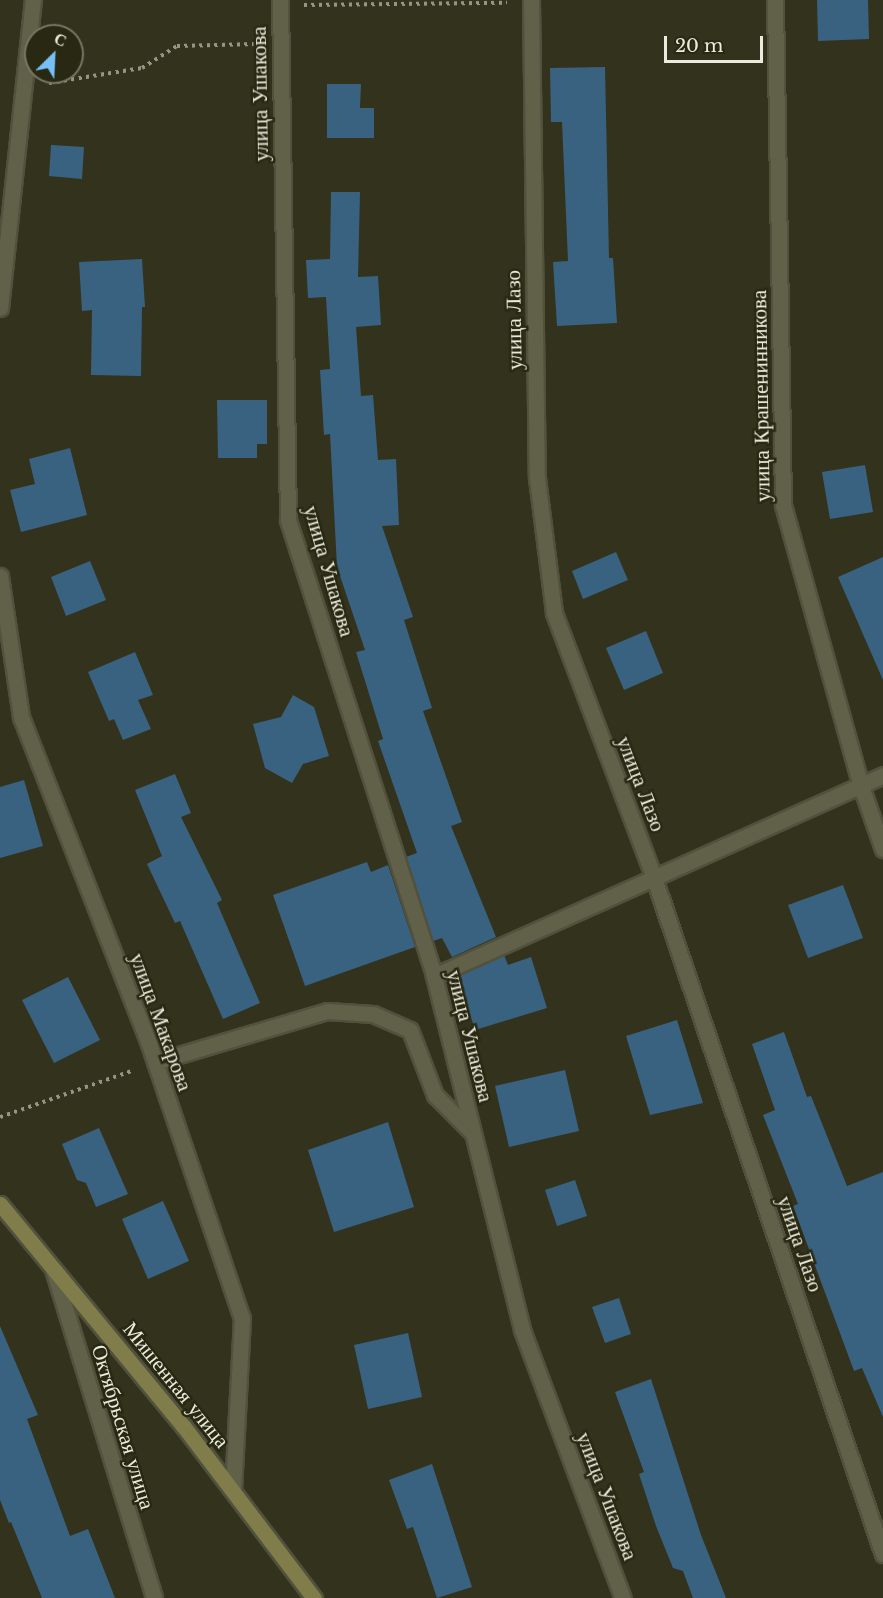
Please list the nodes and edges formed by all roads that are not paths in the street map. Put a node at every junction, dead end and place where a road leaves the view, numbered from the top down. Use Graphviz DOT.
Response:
graph roads {
  1 [pos="33,0"];
  2 [pos="776,0"];
  3 [pos="531,1"];
  4 [pos="280,3"];
  5 [pos="0,309"];
  6 [pos="0,576"];
  7 [pos="883,775"];
  8 [pos="861,786"];
  9 [pos="883,849"];
  10 [pos="654,878"];
  11 [pos="434,976"];
  12 [pos="155,1062"];
  13 [pos="472,1132"];
  14 [pos="0,1204"];
  15 [pos="52,1269"];
  16 [pos="233,1489"];
  17 [pos="883,1554"];
  18 [pos="154,1598"];
  19 [pos="314,1598"];
  20 [pos="623,1598"];
  1 -- 5 [label="street"];
  2 -- 8 [label="street, улица Крашенинникова"];
  3 -- 10 [label="street, улица Лазо"];
  4 -- 11 [label="street, улица Ушакова"];
  6 -- 12 [label="street, улица Макарова"];
  7 -- 8 [label="street"];
  8 -- 9 [label="street, улица Крашенинникова"];
  8 -- 10 [label="street"];
  10 -- 11 [label="street"];
  10 -- 17 [label="street, улица Лазо"];
  11 -- 13 [label="street, улица Ушакова"];
  12 -- 13 [label="street, улица Ушакова"];
  12 -- 16 [label="street, улица Макарова"];
  13 -- 20 [label="street, улица Ушакова"];
  14 -- 15 [label="main road, Мишенная улица"];
  15 -- 16 [label="main road, Мишенная улица"];
  15 -- 18 [label="street, Октябрьская улица"];
  16 -- 19 [label="main road, Мишенная улица"];
}
